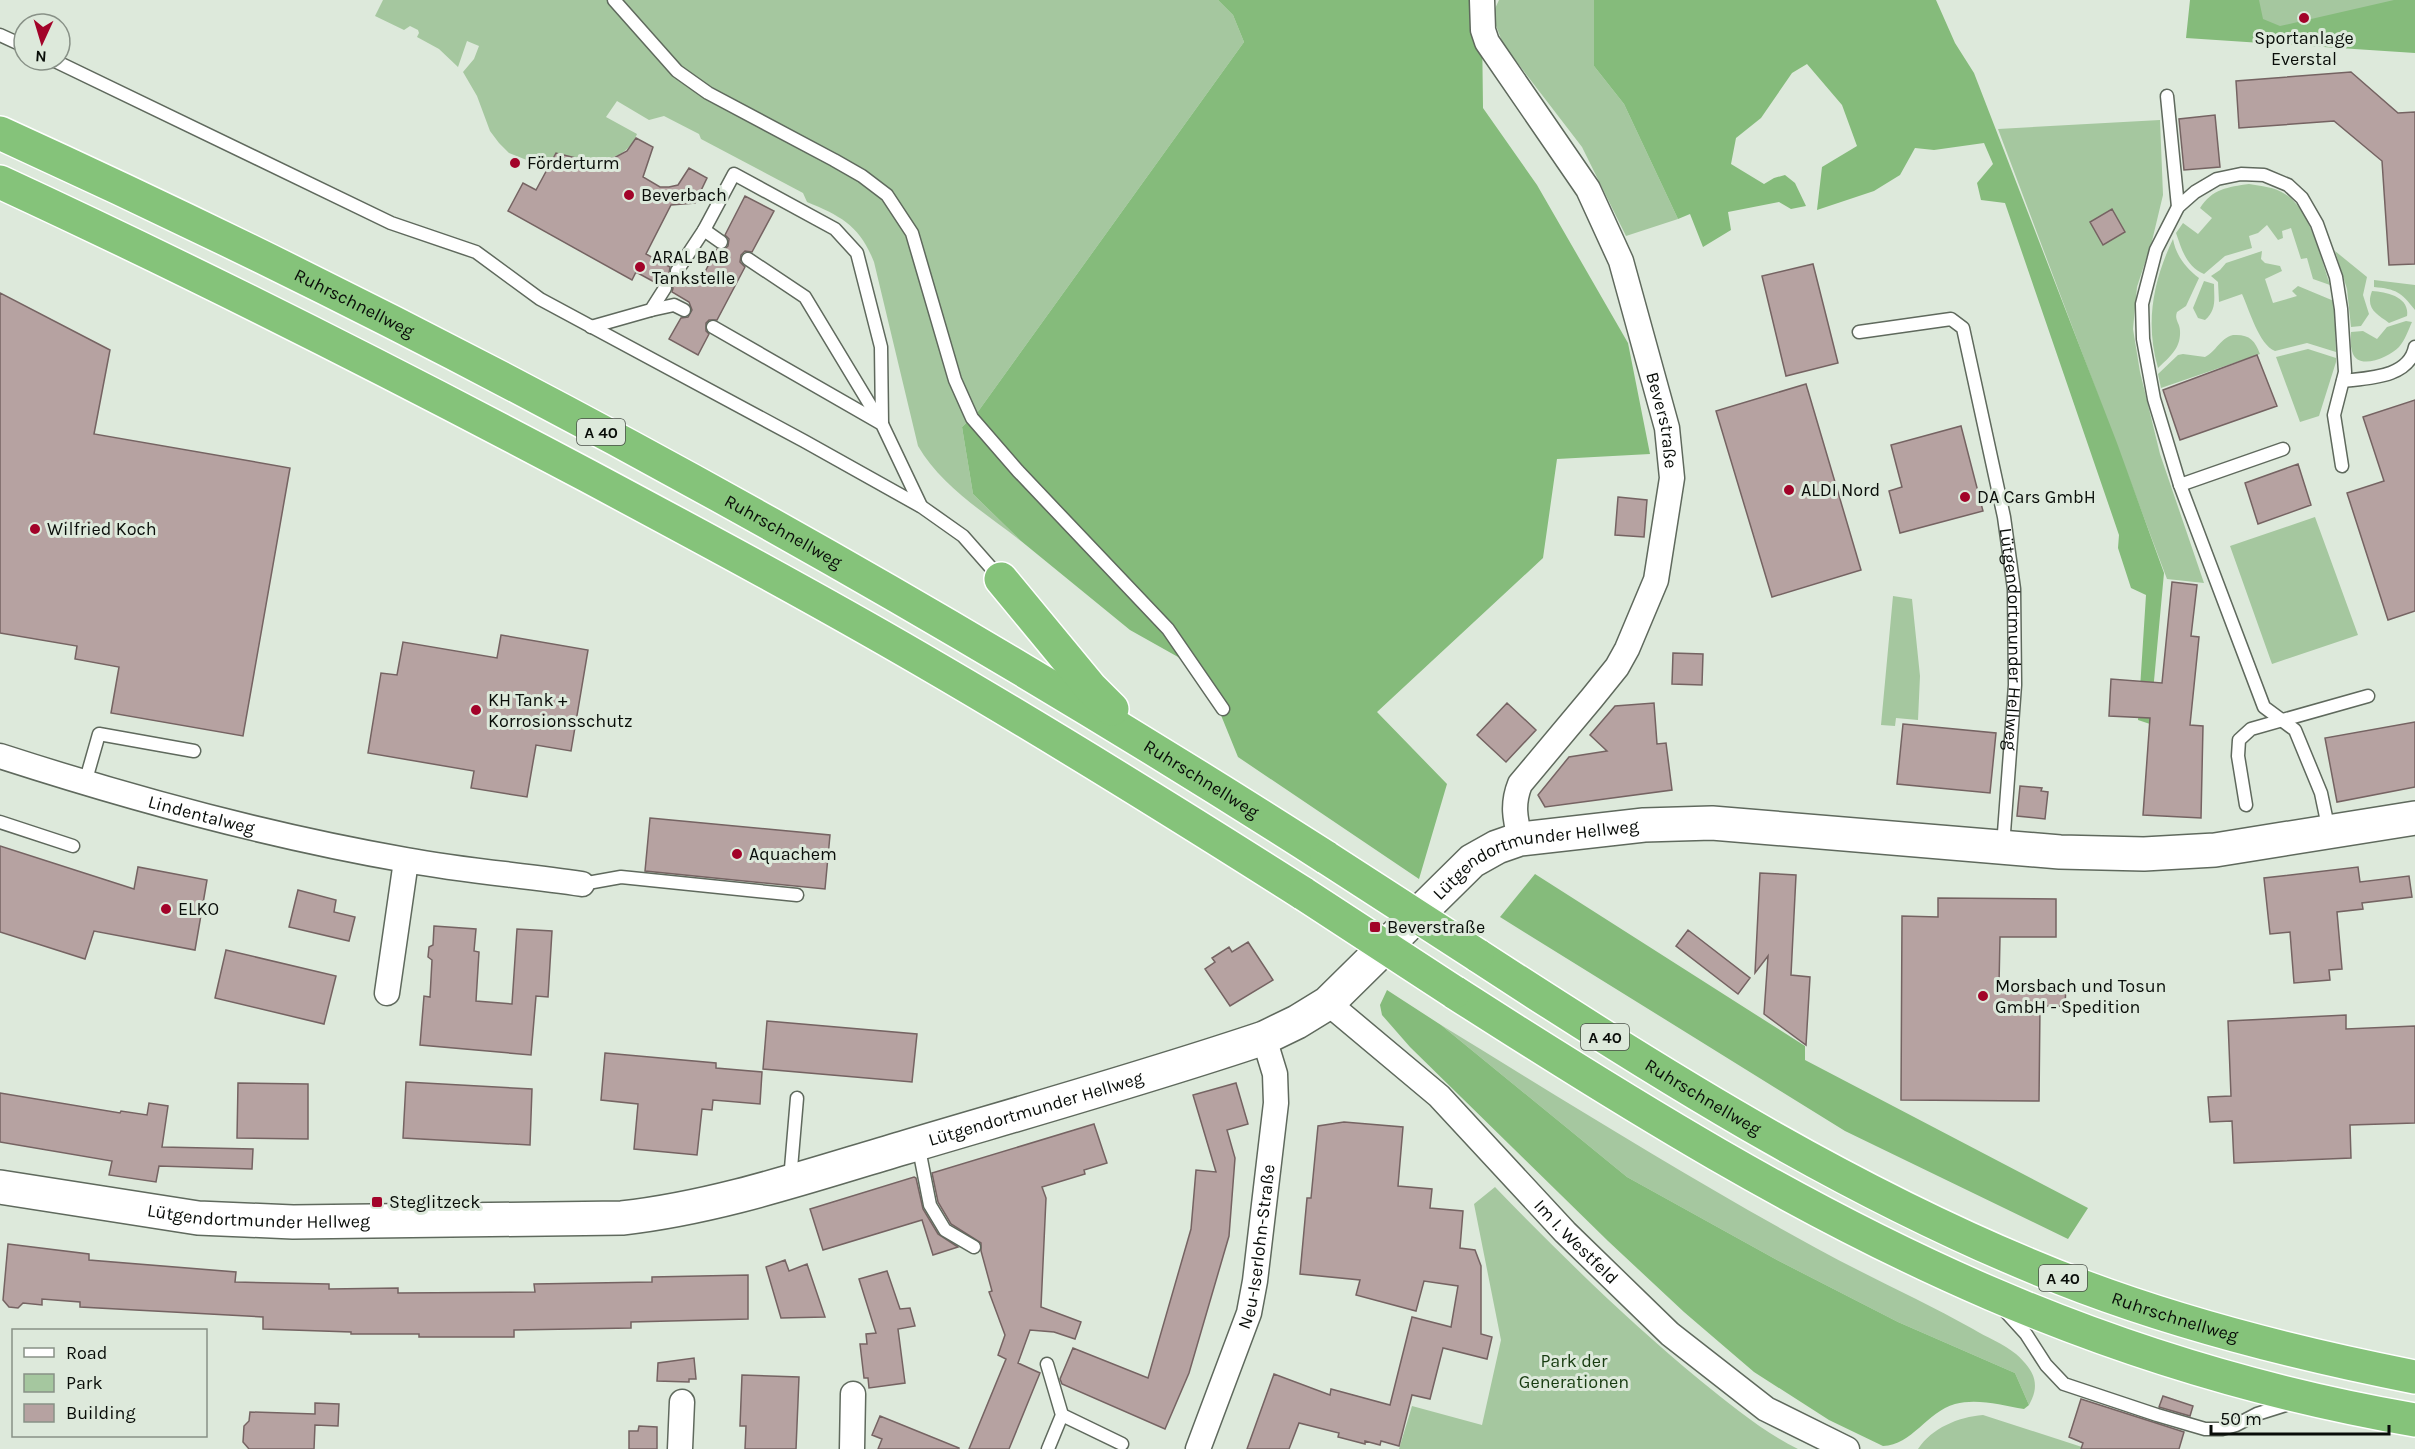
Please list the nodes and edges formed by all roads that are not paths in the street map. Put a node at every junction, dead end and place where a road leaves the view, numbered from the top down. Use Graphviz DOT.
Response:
graph roads {
  1 [pos="615,0"];
  2 [pos="1482,0"];
  3 [pos="72,69"];
  4 [pos="2167,96"];
  5 [pos="0,133"];
  6 [pos="0,182"];
  7 [pos="2178,207"];
  8 [pos="704,230"];
  9 [pos="721,242"];
  10 [pos="748,260"];
  11 [pos="677,271"];
  12 [pos="665,288"];
  13 [pos="651,310"];
  14 [pos="684,310"];
  15 [pos="591,327"];
  16 [pos="713,327"];
  17 [pos="1859,332"];
  18 [pos="2415,348"];
  19 [pos="2343,381"];
  20 [pos="882,424"];
  21 [pos="2283,449"];
  22 [pos="2342,466"];
  23 [pos="2180,485"];
  24 [pos="922,507"];
  25 [pos="1001,579"];
  26 [pos="2368,696"];
  27 [pos="1223,709"];
  28 [pos="2283,720"];
  29 [pos="194,752"];
  30 [pos="0,756"];
  31 [pos="1183,766"];
  32 [pos="85,783"];
  33 [pos="2246,805"];
  34 [pos="2415,818"];
  35 [pos="0,822"];
  36 [pos="2329,832"];
  37 [pos="1520,839"];
  38 [pos="73,846"];
  39 [pos="2003,847"];
  40 [pos="406,861"];
  41 [pos="582,884"];
  42 [pos="797,895"];
  43 [pos="387,993"];
  44 [pos="1328,1003"];
  45 [pos="1264,1038"];
  46 [pos="797,1098"];
  47 [pos="918,1143"];
  48 [pos="790,1181"];
  49 [pos="0,1187"];
  50 [pos="975,1247"];
  51 [pos="1952,1277"];
  52 [pos="1047,1364"];
  53 [pos="2415,1377"];
  54 [pos="853,1394"];
  55 [pos="682,1402"];
  56 [pos="2353,1408"];
  57 [pos="1062,1415"];
  58 [pos="2415,1420"];
  59 [pos="1122,1444"];
  60 [pos="680,1449"];
  61 [pos="852,1449"];
  62 [pos="1048,1449"];
  63 [pos="1198,1449"];
  64 [pos="1847,1449"];
  1 -- 27 [label="lane"];
  2 -- 37 [label="street, Beverstraße"];
  3 -- 15 [label="lane"];
  4 -- 7 [label="lane"];
  5 -- 31 [label="highway, Ruhrschnellweg / A 40"];
  6 -- 51 [label="highway, A 40, bridge"];
  7 -- 19 [label="lane"];
  7 -- 23 [label="lane"];
  8 -- 9 [label="lane"];
  8 -- 11 [label="lane"];
  8 -- 20 [label="lane"];
  10 -- 20 [label="lane"];
  12 -- 13 [label="lane"];
  13 -- 14 [label="lane"];
  13 -- 15 [label="lane"];
  15 -- 24 [label="lane"];
  16 -- 20 [label="lane"];
  17 -- 39 [label="lane, Lütgendortmunder Hellweg"];
  18 -- 19 [label="lane"];
  19 -- 22 [label="lane"];
  20 -- 24 [label="lane"];
  21 -- 23 [label="lane"];
  23 -- 28 [label="lane"];
  24 -- 25 [label="lane"];
  25 -- 31 [label="highway"];
  26 -- 28 [label="lane"];
  28 -- 33 [label="lane"];
  28 -- 36 [label="lane"];
  29 -- 32 [label="lane"];
  30 -- 32 [label="street, Lindentalweg"];
  31 -- 53 [label="highway, Ruhrschnellweg / A 40, bridge"];
  32 -- 40 [label="street, Lindentalweg"];
  34 -- 36 [label="main road, Lütgendortmunder Hellweg"];
  35 -- 38 [label="lane"];
  36 -- 39 [label="main road, Lütgendortmunder Hellweg"];
  37 -- 39 [label="main road, Lütgendortmunder Hellweg"];
  37 -- 44 [label="main road, Lütgendortmunder Hellweg"];
  40 -- 41 [label="street, Lindentalweg"];
  40 -- 43 [label="street"];
  41 -- 42 [label="lane"];
  44 -- 45 [label="main road, Lütgendortmunder Hellweg"];
  44 -- 64 [label="street, Im I. Westfeld"];
  45 -- 47 [label="main road, Lütgendortmunder Hellweg"];
  45 -- 63 [label="street, Neu-Iserlohn-Straße"];
  46 -- 48 [label="lane"];
  47 -- 48 [label="main road, Lütgendortmunder Hellweg"];
  47 -- 50 [label="lane"];
  48 -- 49 [label="main road, Lütgendortmunder Hellweg"];
  51 -- 56 [label="highway, A 40"];
  51 -- 56 [label="lane"];
  52 -- 57 [label="lane"];
  54 -- 61 [label="street"];
  55 -- 60 [label="street"];
  56 -- 58 [label="highway, A 40"];
  57 -- 59 [label="lane"];
  57 -- 62 [label="lane"];
}
